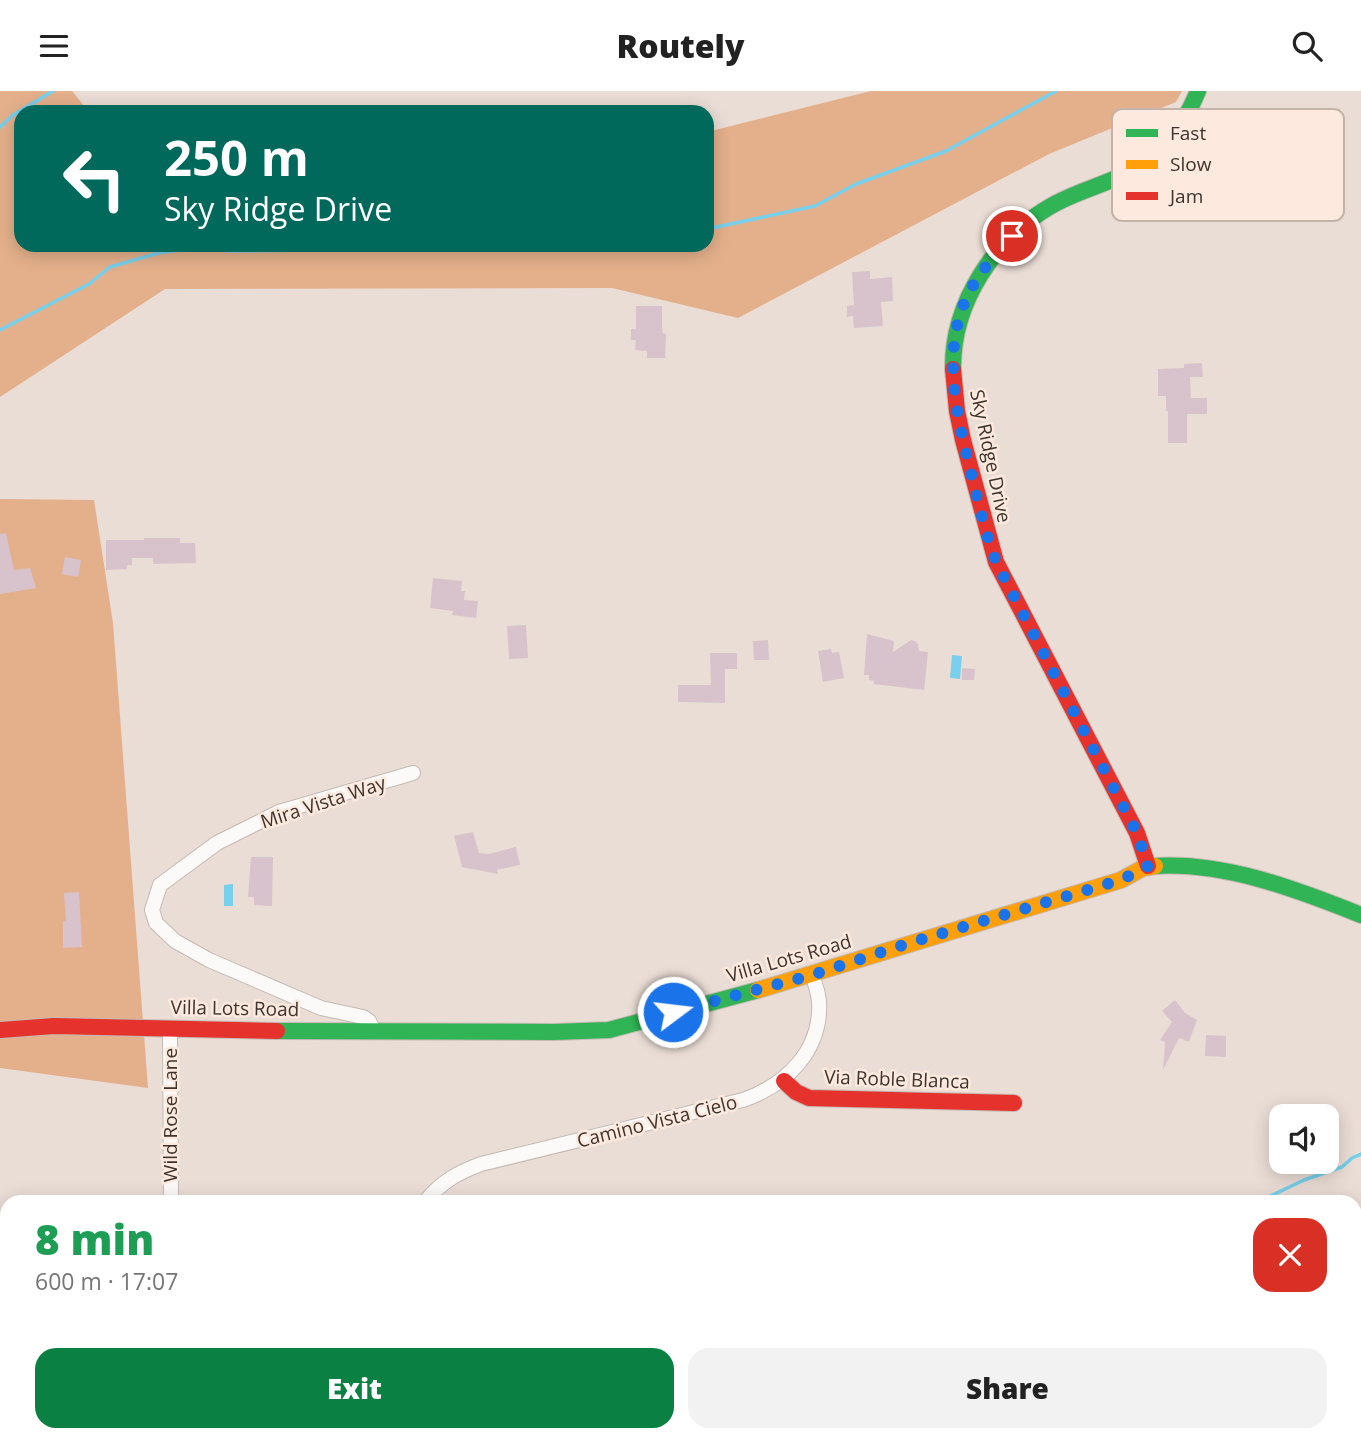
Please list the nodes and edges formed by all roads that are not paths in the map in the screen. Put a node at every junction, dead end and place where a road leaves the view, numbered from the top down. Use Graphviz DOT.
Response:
graph roads {
  1 [pos="1198,91"];
  2 [pos="1190,109"];
  3 [pos="1112,179"];
  4 [pos="413,773"];
  5 [pos="1148,866"];
  6 [pos="1361,915"];
  7 [pos="812,975"];
  8 [pos="170,1028"];
  9 [pos="0,1030"];
  10 [pos="374,1031"];
  11 [pos="784,1081"];
  12 [pos="1014,1103"];
  13 [pos="171,1195"];
  14 [pos="431,1195"];
  1 -- 2 [label="street, Sky Ridge Drive"];
  3 -- 5 [label="street, Sky Ridge Drive"];
  4 -- 10 [label="street, Mira Vista Way"];
  5 -- 6 [label="street, Villa Lots Road"];
  5 -- 7 [label="street, Villa Lots Road"];
  7 -- 10 [label="street, Villa Lots Road"];
  7 -- 11 [label="street, Camino Vista Cielo"];
  8 -- 9 [label="street, Villa Lots Road"];
  8 -- 10 [label="street, Villa Lots Road"];
  8 -- 13 [label="street, Wild Rose Lane"];
  11 -- 12 [label="street, Via Roble Blanca"];
  11 -- 14 [label="street, Camino Vista Cielo"];
}
